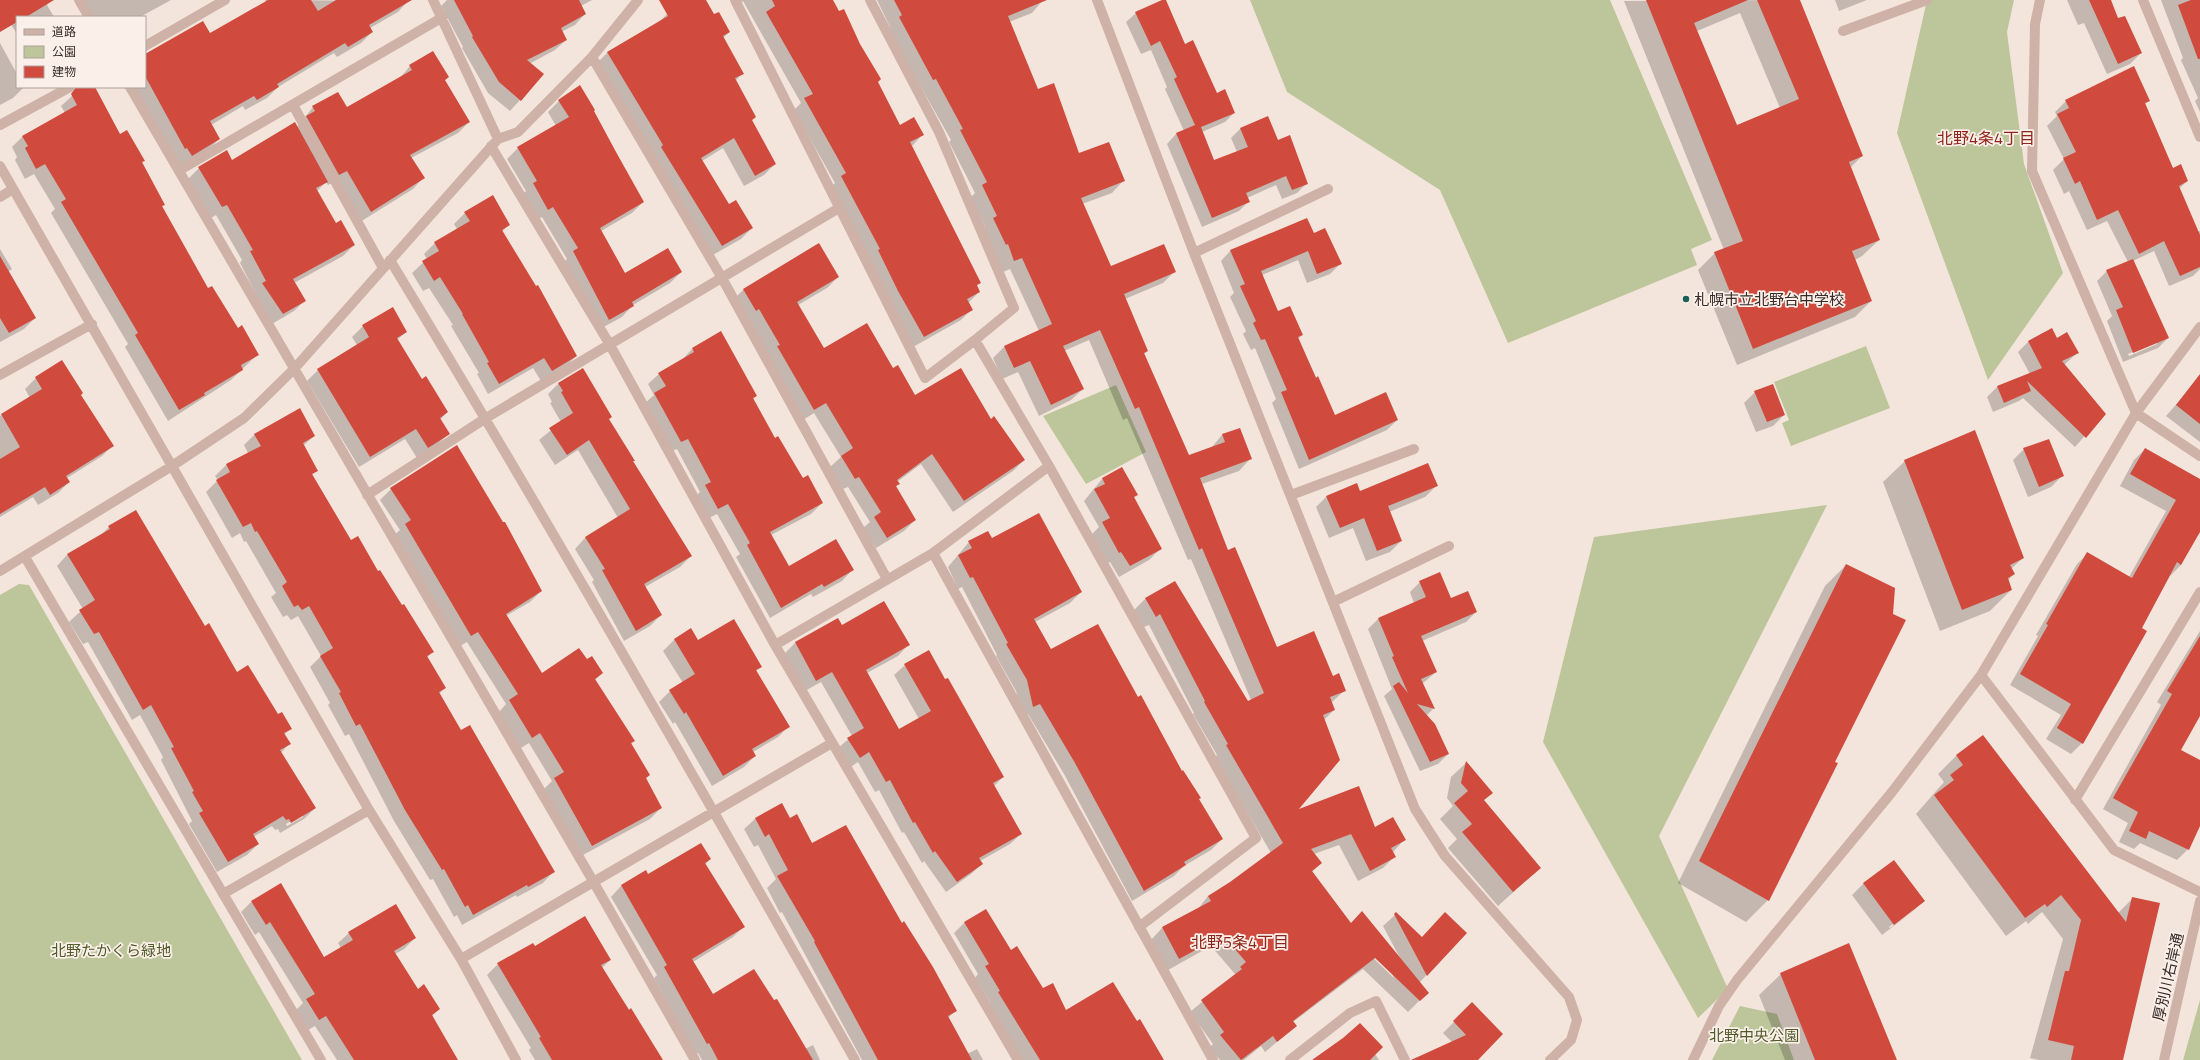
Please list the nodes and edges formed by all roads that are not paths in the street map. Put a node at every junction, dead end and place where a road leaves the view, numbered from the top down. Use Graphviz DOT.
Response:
graph roads {
  1 [pos="79,0"];
  2 [pos="224,0"];
  3 [pos="433,0"];
  4 [pos="638,0"];
  5 [pos="735,0"];
  6 [pos="870,0"];
  7 [pos="1097,0"];
  8 [pos="1926,0"];
  9 [pos="2040,0"];
  10 [pos="2143,0"];
  11 [pos="88,16"];
  12 [pos="442,17"];
  13 [pos="1842,31"];
  14 [pos="146,45"];
  15 [pos="592,57"];
  16 [pos="68,88"];
  17 [pos="131,88"];
  18 [pos="293,105"];
  19 [pos="0,125"];
  20 [pos="2200,137"];
  21 [pos="498,139"];
  22 [pos="492,146"];
  23 [pos="0,166"];
  24 [pos="180,170"];
  25 [pos="13,189"];
  26 [pos="1328,189"];
  27 [pos="0,197"];
  28 [pos="839,208"];
  29 [pos="1194,253"];
  30 [pos="387,264"];
  31 [pos="722,278"];
  32 [pos="92,324"];
  33 [pos="2200,327"];
  34 [pos="975,340"];
  35 [pos="610,344"];
  36 [pos="294,369"];
  37 [pos="0,375"];
  38 [pos="2136,413"];
  39 [pos="486,418"];
  40 [pos="1414,449"];
  41 [pos="2200,456"];
  42 [pos="172,466"];
  43 [pos="1049,466"];
  44 [pos="367,495"];
  45 [pos="1291,496"];
  46 [pos="1449,546"];
  47 [pos="933,552"];
  48 [pos="25,557"];
  49 [pos="0,571"];
  50 [pos="887,579"];
  51 [pos="2200,592"];
  52 [pos="1333,602"];
  53 [pos="775,645"];
  54 [pos="1981,675"];
  55 [pos="832,743"];
  56 [pos="2075,800"];
  57 [pos="369,810"];
  58 [pos="714,810"];
  59 [pos="593,881"];
  60 [pos="2200,892"];
  61 [pos="223,894"];
  62 [pos="2200,901"];
  63 [pos="1139,927"];
  64 [pos="461,959"];
  65 [pos="321,1060"];
  66 [pos="516,1060"];
  67 [pos="695,1060"];
  68 [pos="855,1060"];
  69 [pos="1018,1060"];
  70 [pos="1213,1060"];
  71 [pos="1290,1060"];
  72 [pos="1405,1060"];
  73 [pos="1550,1060"];
  74 [pos="1693,1060"];
  75 [pos="2164,1060"];
  1 -- 11 [label="street"];
  2 -- 14 [label="street"];
  3 -- 12 [label="street"];
  4 -- 15 [label="street"];
  5 -- 28 [label="street"];
  6 -- 34 [label="street"];
  7 -- 29 [label="street"];
  8 -- 13 [label="street"];
  9 -- 38 [label="street"];
  10 -- 20 [label="street"];
  12 -- 18 [label="street"];
  12 -- 21 [label="street"];
  15 -- 21 [label="street"];
  15 -- 31 [label="street"];
  16 -- 19 [label="street"];
  17 -- 24 [label="street"];
  18 -- 24 [label="street"];
  18 -- 30 [label="street"];
  21 -- 22 [label="street"];
  22 -- 30 [label="street"];
  22 -- 35 [label="street"];
  23 -- 25 [label="street"];
  24 -- 36 [label="street"];
  25 -- 27 [label="street"];
  25 -- 32 [label="street"];
  26 -- 29 [label="street"];
  28 -- 31 [label="street"];
  28 -- 34 [label="street"];
  29 -- 45 [label="street"];
  30 -- 36 [label="street"];
  30 -- 39 [label="street"];
  31 -- 35 [label="street"];
  31 -- 50 [label="street"];
  32 -- 37 [label="street"];
  32 -- 42 [label="street"];
  33 -- 38 [label="street"];
  34 -- 43 [label="street"];
  35 -- 39 [label="street"];
  35 -- 53 [label="street"];
  36 -- 42 [label="street"];
  36 -- 44 [label="street"];
  38 -- 41 [label="street"];
  38 -- 54 [label="street"];
  39 -- 44 [label="street"];
  39 -- 58 [label="street"];
  40 -- 45 [label="street"];
  42 -- 48 [label="street"];
  42 -- 57 [label="street"];
  43 -- 47 [label="street"];
  43 -- 63 [label="street"];
  44 -- 59 [label="street"];
  45 -- 52 [label="street"];
  46 -- 52 [label="street"];
  47 -- 50 [label="street"];
  47 -- 63 [label="street"];
  48 -- 49 [label="street"];
  48 -- 61 [label="street"];
  50 -- 53 [label="street"];
  51 -- 56 [label="street"];
  52 -- 73 [label="street"];
  53 -- 55 [label="street"];
  54 -- 56 [label="street"];
  54 -- 74 [label="street"];
  55 -- 58 [label="street"];
  55 -- 69 [label="street"];
  56 -- 60 [label="street"];
  57 -- 61 [label="street"];
  57 -- 64 [label="street"];
  58 -- 59 [label="street"];
  58 -- 68 [label="street"];
  59 -- 64 [label="street"];
  59 -- 67 [label="street"];
  61 -- 65 [label="street"];
  62 -- 75 [label="street, 厚別川右岸通"];
  63 -- 70 [label="street"];
  64 -- 66 [label="street"];
  71 -- 72 [label="street"];
}
